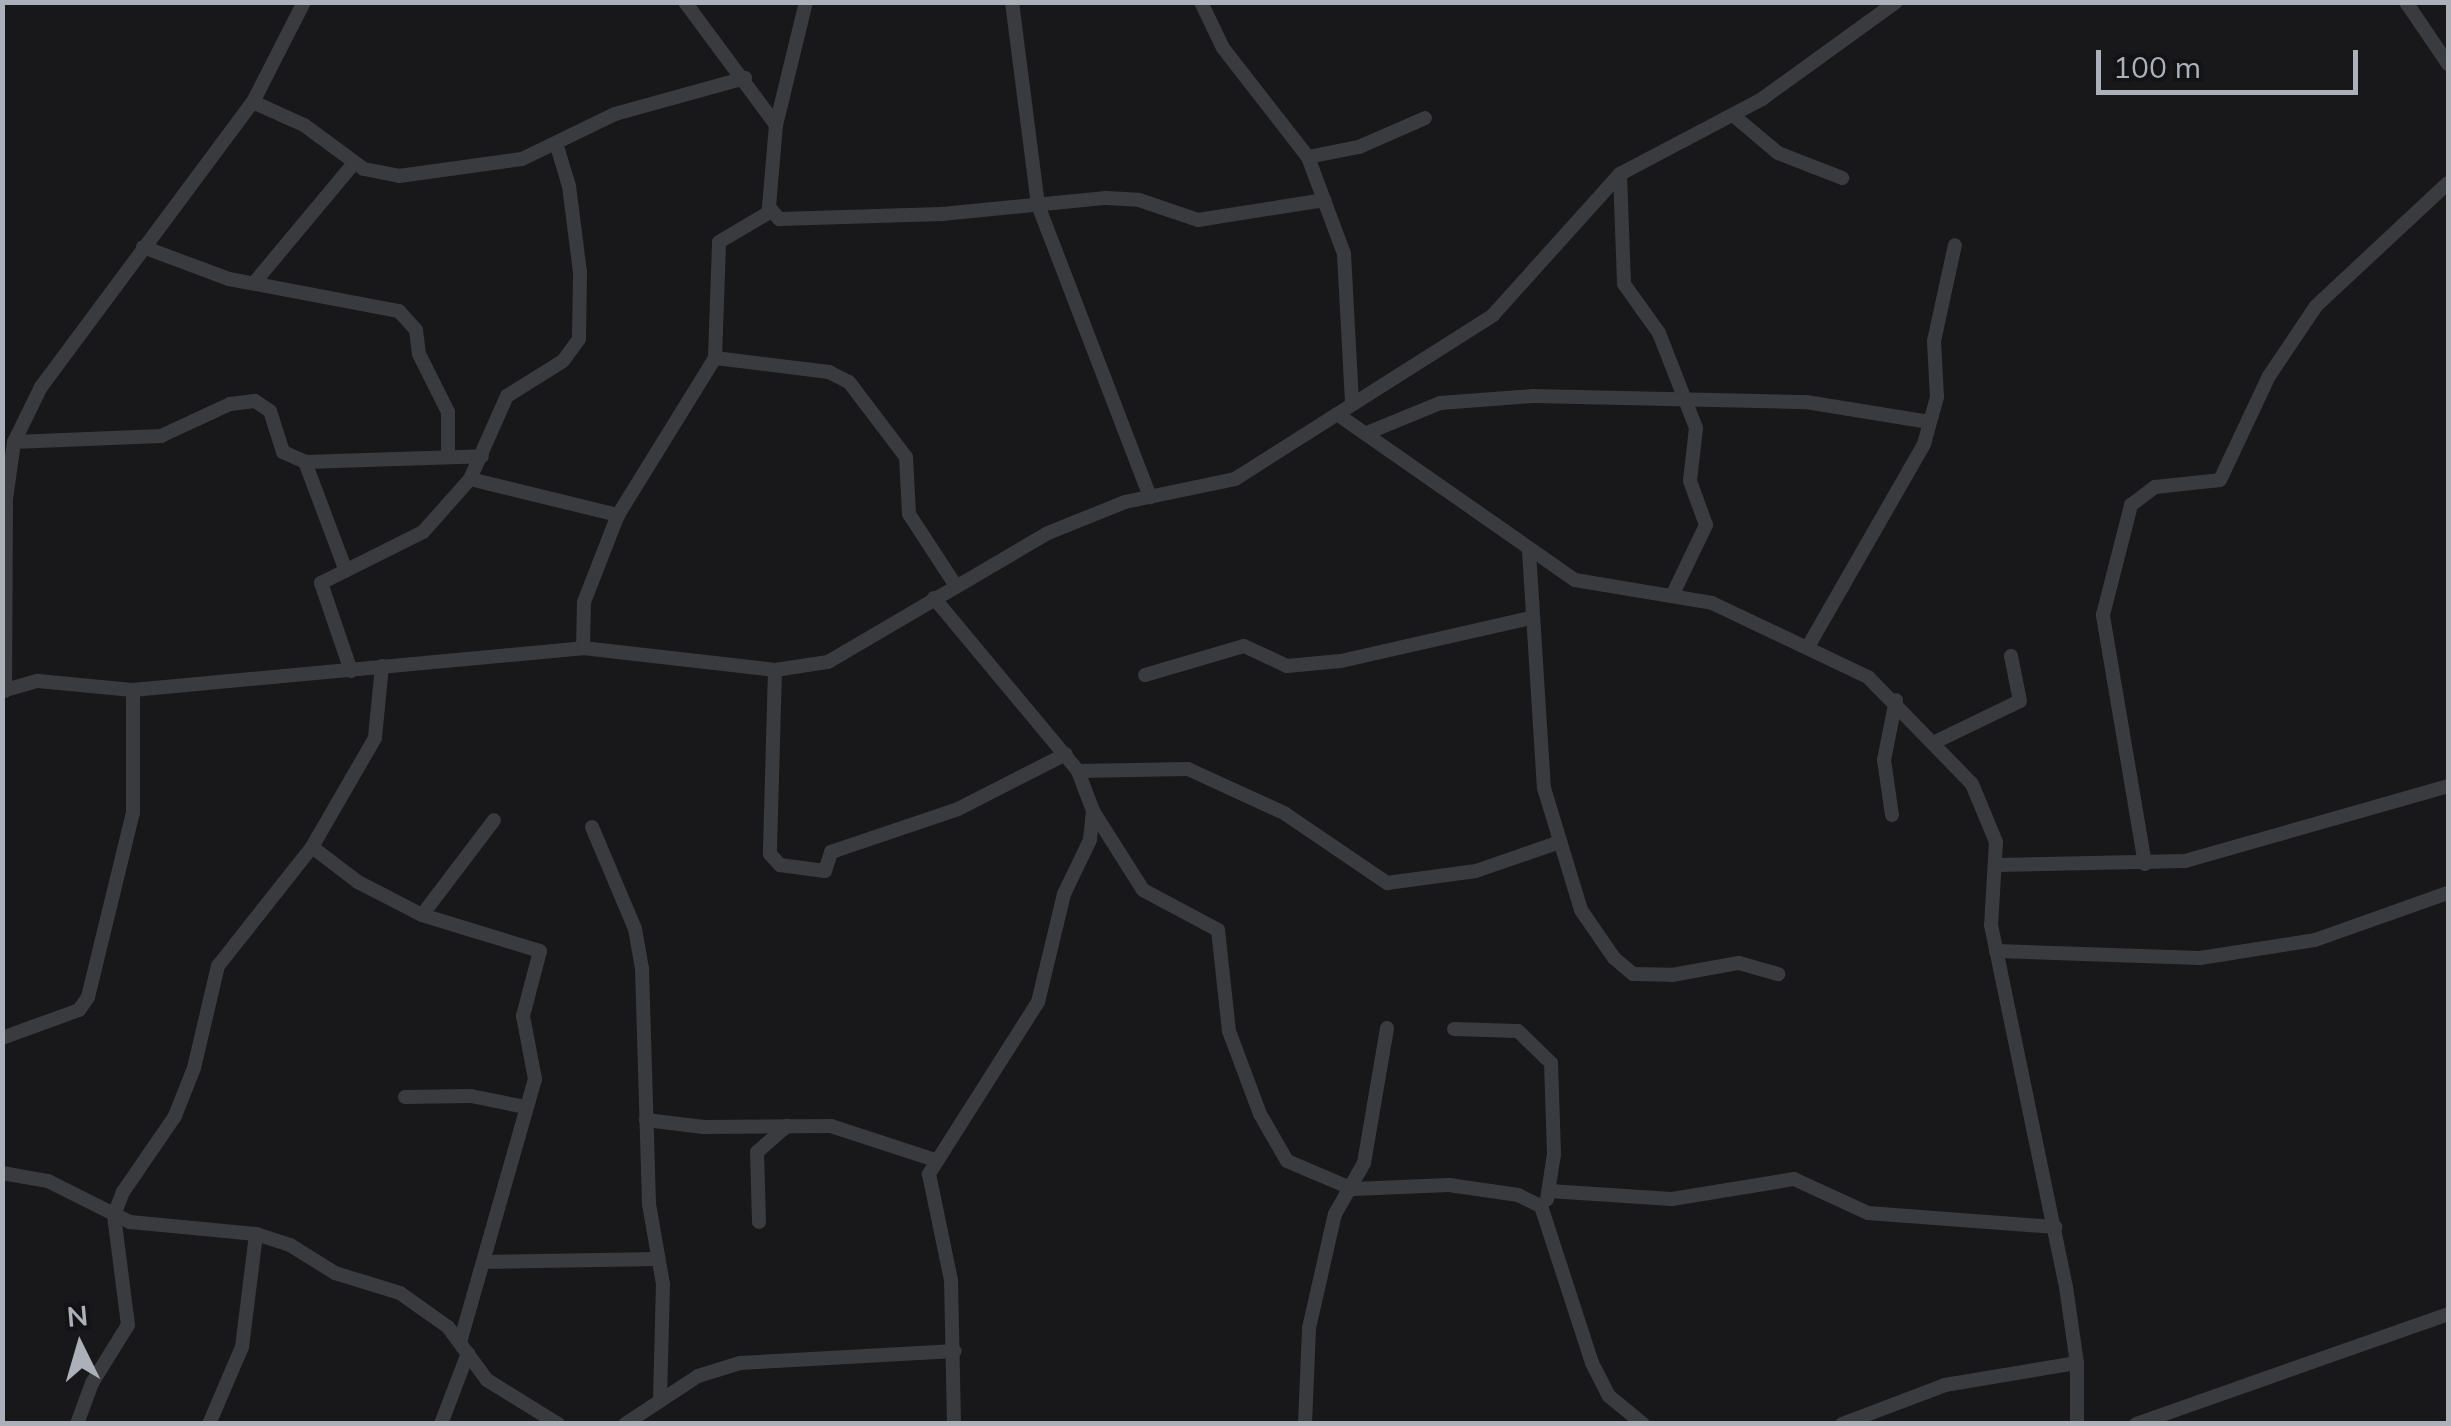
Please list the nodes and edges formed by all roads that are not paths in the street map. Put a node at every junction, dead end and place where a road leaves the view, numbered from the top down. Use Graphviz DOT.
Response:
graph roads {
  1 [pos="304,2"];
  2 [pos="685,2"];
  3 [pos="806,2"];
  4 [pos="1012,2"];
  5 [pos="1200,2"];
  6 [pos="1896,2"];
  7 [pos="2406,2"];
  8 [pos="2448,64"];
  9 [pos="745,78"];
  10 [pos="254,102"];
  11 [pos="1734,116"];
  12 [pos="1424,118"];
  13 [pos="776,125"];
  14 [pos="556,143"];
  15 [pos="1308,158"];
  16 [pos="354,163"];
  17 [pos="1620,174"];
  18 [pos="1842,178"];
  19 [pos="2448,183"];
  20 [pos="1324,200"];
  21 [pos="1038,205"];
  22 [pos="770,212"];
  23 [pos="1955,245"];
  24 [pos="143,247"];
  25 [pos="254,283"];
  26 [pos="714,358"];
  27 [pos="1686,399"];
  28 [pos="1352,401"];
  29 [pos="1337,414"];
  30 [pos="1929,422"];
  31 [pos="1367,433"];
  32 [pos="14,442"];
  33 [pos="448,453"];
  34 [pos="482,456"];
  35 [pos="305,462"];
  36 [pos="470,479"];
  37 [pos="1150,498"];
  38 [pos="618,515"];
  39 [pos="1529,551"];
  40 [pos="346,571"];
  41 [pos="954,582"];
  42 [pos="1672,596"];
  43 [pos="934,598"];
  44 [pos="1531,618"];
  45 [pos="1809,645"];
  46 [pos="582,648"];
  47 [pos="2011,656"];
  48 [pos="382,666"];
  49 [pos="775,670"];
  50 [pos="351,671"];
  51 [pos="1145,676"];
  52 [pos="133,690"];
  53 [pos="4,691"];
  54 [pos="1896,700"];
  55 [pos="1935,742"];
  56 [pos="1066,754"];
  57 [pos="1078,771"];
  58 [pos="2448,786"];
  59 [pos="1092,811"];
  60 [pos="1892,815"];
  61 [pos="494,820"];
  62 [pos="592,827"];
  63 [pos="1557,843"];
  64 [pos="312,847"];
  65 [pos="1996,864"];
  66 [pos="2145,864"];
  67 [pos="2448,892"];
  68 [pos="422,915"];
  69 [pos="1996,952"];
  70 [pos="1778,974"];
  71 [pos="1388,1028"];
  72 [pos="1454,1029"];
  73 [pos="2,1038"];
  74 [pos="405,1097"];
  75 [pos="525,1107"];
  76 [pos="646,1120"];
  77 [pos="787,1125"];
  78 [pos="935,1160"];
  79 [pos="2,1173"];
  80 [pos="1352,1190"];
  81 [pos="1549,1190"];
  82 [pos="1544,1210"];
  83 [pos="114,1215"];
  84 [pos="759,1222"];
  85 [pos="2055,1227"];
  86 [pos="256,1234"];
  87 [pos="658,1258"];
  88 [pos="484,1262"];
  89 [pos="2448,1314"];
  90 [pos="464,1347"];
  91 [pos="955,1350"];
  92 [pos="2077,1364"];
  93 [pos="660,1398"];
  94 [pos="77,1424"];
  95 [pos="208,1424"];
  96 [pos="441,1424"];
  97 [pos="558,1424"];
  98 [pos="625,1424"];
  99 [pos="954,1424"];
  100 [pos="1304,1424"];
  101 [pos="1643,1424"];
  102 [pos="1842,1424"];
  103 [pos="2077,1424"];
  104 [pos="2136,1424"];
  1 -- 10 [label="street"];
  2 -- 9 [label="street"];
  3 -- 13 [label="street"];
  4 -- 21 [label="street"];
  5 -- 15 [label="street"];
  6 -- 11 [label="street"];
  7 -- 8 [label="street"];
  9 -- 13 [label="street"];
  9 -- 14 [label="street"];
  10 -- 16 [label="street"];
  10 -- 24 [label="street"];
  11 -- 17 [label="street"];
  11 -- 18 [label="street"];
  12 -- 15 [label="street"];
  13 -- 22 [label="street"];
  14 -- 16 [label="street"];
  14 -- 34 [label="street"];
  15 -- 20 [label="street"];
  16 -- 25 [label="street"];
  17 -- 27 [label="street"];
  17 -- 28 [label="street"];
  19 -- 66 [label="street"];
  20 -- 21 [label="street"];
  20 -- 28 [label="street"];
  21 -- 22 [label="street"];
  21 -- 37 [label="street"];
  22 -- 26 [label="street"];
  23 -- 30 [label="street"];
  24 -- 25 [label="street"];
  24 -- 32 [label="street"];
  25 -- 33 [label="street"];
  26 -- 38 [label="street"];
  26 -- 41 [label="street"];
  27 -- 30 [label="street"];
  27 -- 31 [label="street"];
  27 -- 42 [label="street"];
  28 -- 29 [label="street"];
  29 -- 31 [label="street"];
  29 -- 37 [label="street"];
  30 -- 45 [label="street"];
  31 -- 39 [label="street"];
  32 -- 35 [label="street"];
  32 -- 53 [label="street"];
  33 -- 34 [label="street"];
  33 -- 35 [label="street"];
  34 -- 36 [label="street"];
  35 -- 40 [label="street"];
  36 -- 38 [label="street"];
  36 -- 40 [label="street"];
  37 -- 41 [label="street"];
  38 -- 46 [label="street"];
  39 -- 42 [label="street"];
  39 -- 44 [label="street"];
  40 -- 50 [label="street"];
  41 -- 43 [label="street"];
  42 -- 45 [label="street"];
  43 -- 49 [label="street"];
  43 -- 56 [label="street"];
  44 -- 51 [label="street"];
  44 -- 63 [label="street"];
  45 -- 54 [label="street"];
  46 -- 48 [label="street"];
  46 -- 49 [label="street"];
  47 -- 55 [label="street"];
  48 -- 50 [label="street"];
  48 -- 64 [label="street"];
  49 -- 56 [label="street"];
  50 -- 52 [label="street"];
  52 -- 53 [label="street"];
  52 -- 73 [label="street"];
  54 -- 55 [label="street"];
  54 -- 60 [label="street"];
  55 -- 65 [label="street"];
  56 -- 57 [label="street"];
  57 -- 59 [label="street"];
  57 -- 63 [label="street"];
  58 -- 66 [label="street"];
  59 -- 78 [label="street"];
  59 -- 80 [label="street"];
  61 -- 68 [label="street"];
  62 -- 76 [label="street"];
  63 -- 70 [label="street"];
  64 -- 68 [label="street"];
  64 -- 83 [label="street"];
  65 -- 66 [label="street"];
  65 -- 69 [label="street"];
  67 -- 69 [label="street"];
  68 -- 75 [label="street"];
  69 -- 85 [label="street"];
  71 -- 80 [label="street"];
  72 -- 81 [label="street"];
  74 -- 75 [label="street"];
  75 -- 88 [label="street"];
  76 -- 77 [label="street"];
  76 -- 87 [label="street"];
  77 -- 78 [label="street"];
  77 -- 84 [label="street"];
  78 -- 91 [label="street"];
  79 -- 83 [label="street"];
  80 -- 82 [label="street"];
  80 -- 100 [label="street"];
  81 -- 82 [label="street"];
  81 -- 85 [label="street"];
  82 -- 101 [label="street"];
  83 -- 86 [label="street"];
  83 -- 94 [label="street"];
  85 -- 92 [label="street"];
  86 -- 90 [label="street"];
  86 -- 95 [label="street"];
  87 -- 88 [label="street"];
  87 -- 93 [label="street"];
  88 -- 90 [label="street"];
  89 -- 104 [label="street"];
  90 -- 96 [label="street"];
  90 -- 97 [label="street"];
  91 -- 93 [label="street"];
  91 -- 99 [label="street"];
  92 -- 102 [label="street"];
  92 -- 103 [label="street"];
  93 -- 98 [label="street"];
}
